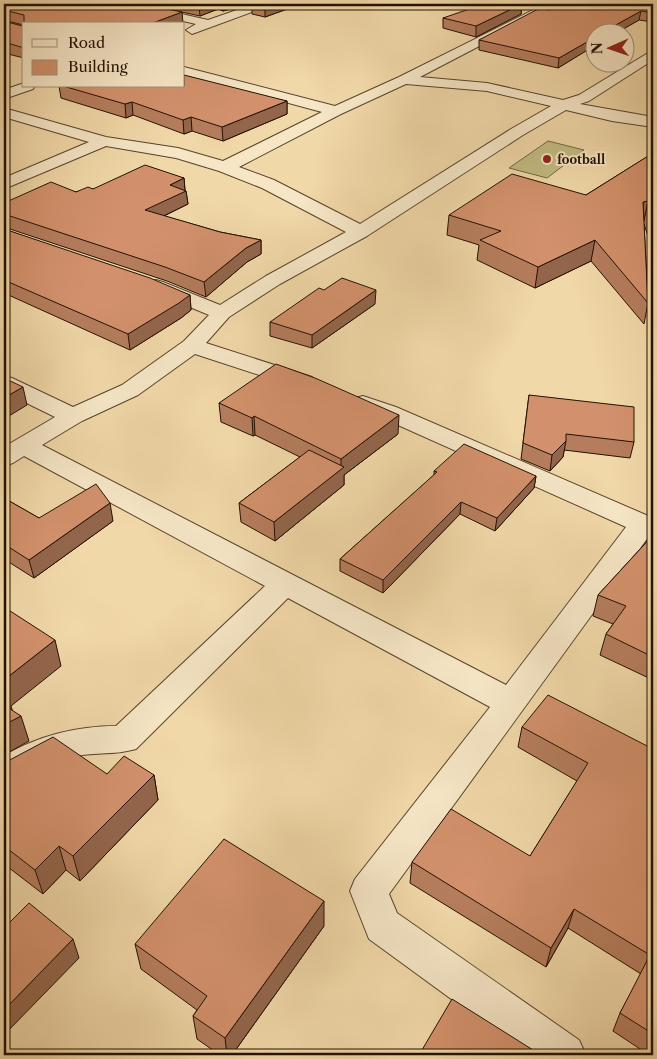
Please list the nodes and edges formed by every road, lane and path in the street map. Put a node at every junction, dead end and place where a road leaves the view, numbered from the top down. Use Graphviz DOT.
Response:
graph roads {
  1 [pos="122,4"];
  2 [pos="264,4"];
  3 [pos="554,4"];
  4 [pos="210,24"];
  5 [pos="185,33"];
  6 [pos="653,54"];
  7 [pos="185,71"];
  8 [pos="404,80"];
  9 [pos="23,88"];
  10 [pos="4,95"];
  11 [pos="564,105"];
  12 [pos="336,111"];
  13 [pos="4,112"];
  14 [pos="653,122"];
  15 [pos="104,141"];
  16 [pos="225,166"];
  17 [pos="4,184"];
  18 [pos="360,232"];
  19 [pos="141,281"];
  20 [pos="222,313"];
  21 [pos="192,346"];
  22 [pos="4,383"];
  23 [pos="73,416"];
  24 [pos="14,452"];
  25 [pos="648,526"];
  26 [pos="286,583"];
  27 [pos="512,703"];
  28 [pos="4,775"];
  29 [pos="564,1055"];
  1 -- 4 [label="street"];
  2 -- 4 [label="street"];
  3 -- 8 [label="street"];
  4 -- 5 [label="street"];
  6 -- 11 [label="street"];
  7 -- 12 [label="street"];
  8 -- 11 [label="street"];
  8 -- 12 [label="street"];
  9 -- 10 [label="street"];
  11 -- 14 [label="street"];
  11 -- 18 [label="street"];
  12 -- 16 [label="street"];
  13 -- 15 [label="street"];
  15 -- 16 [label="street"];
  15 -- 17 [label="street"];
  16 -- 18 [label="street"];
  18 -- 20 [label="street"];
  19 -- 20 [label="street"];
  20 -- 21 [label="street"];
  21 -- 23 [label="street"];
  21 -- 25 [label="street"];
  22 -- 23 [label="street"];
  23 -- 24 [label="street"];
  24 -- 26 [label="street"];
  25 -- 27 [label="street"];
  26 -- 27 [label="street"];
  26 -- 28 [label="street"];
  27 -- 29 [label="street"];
}
